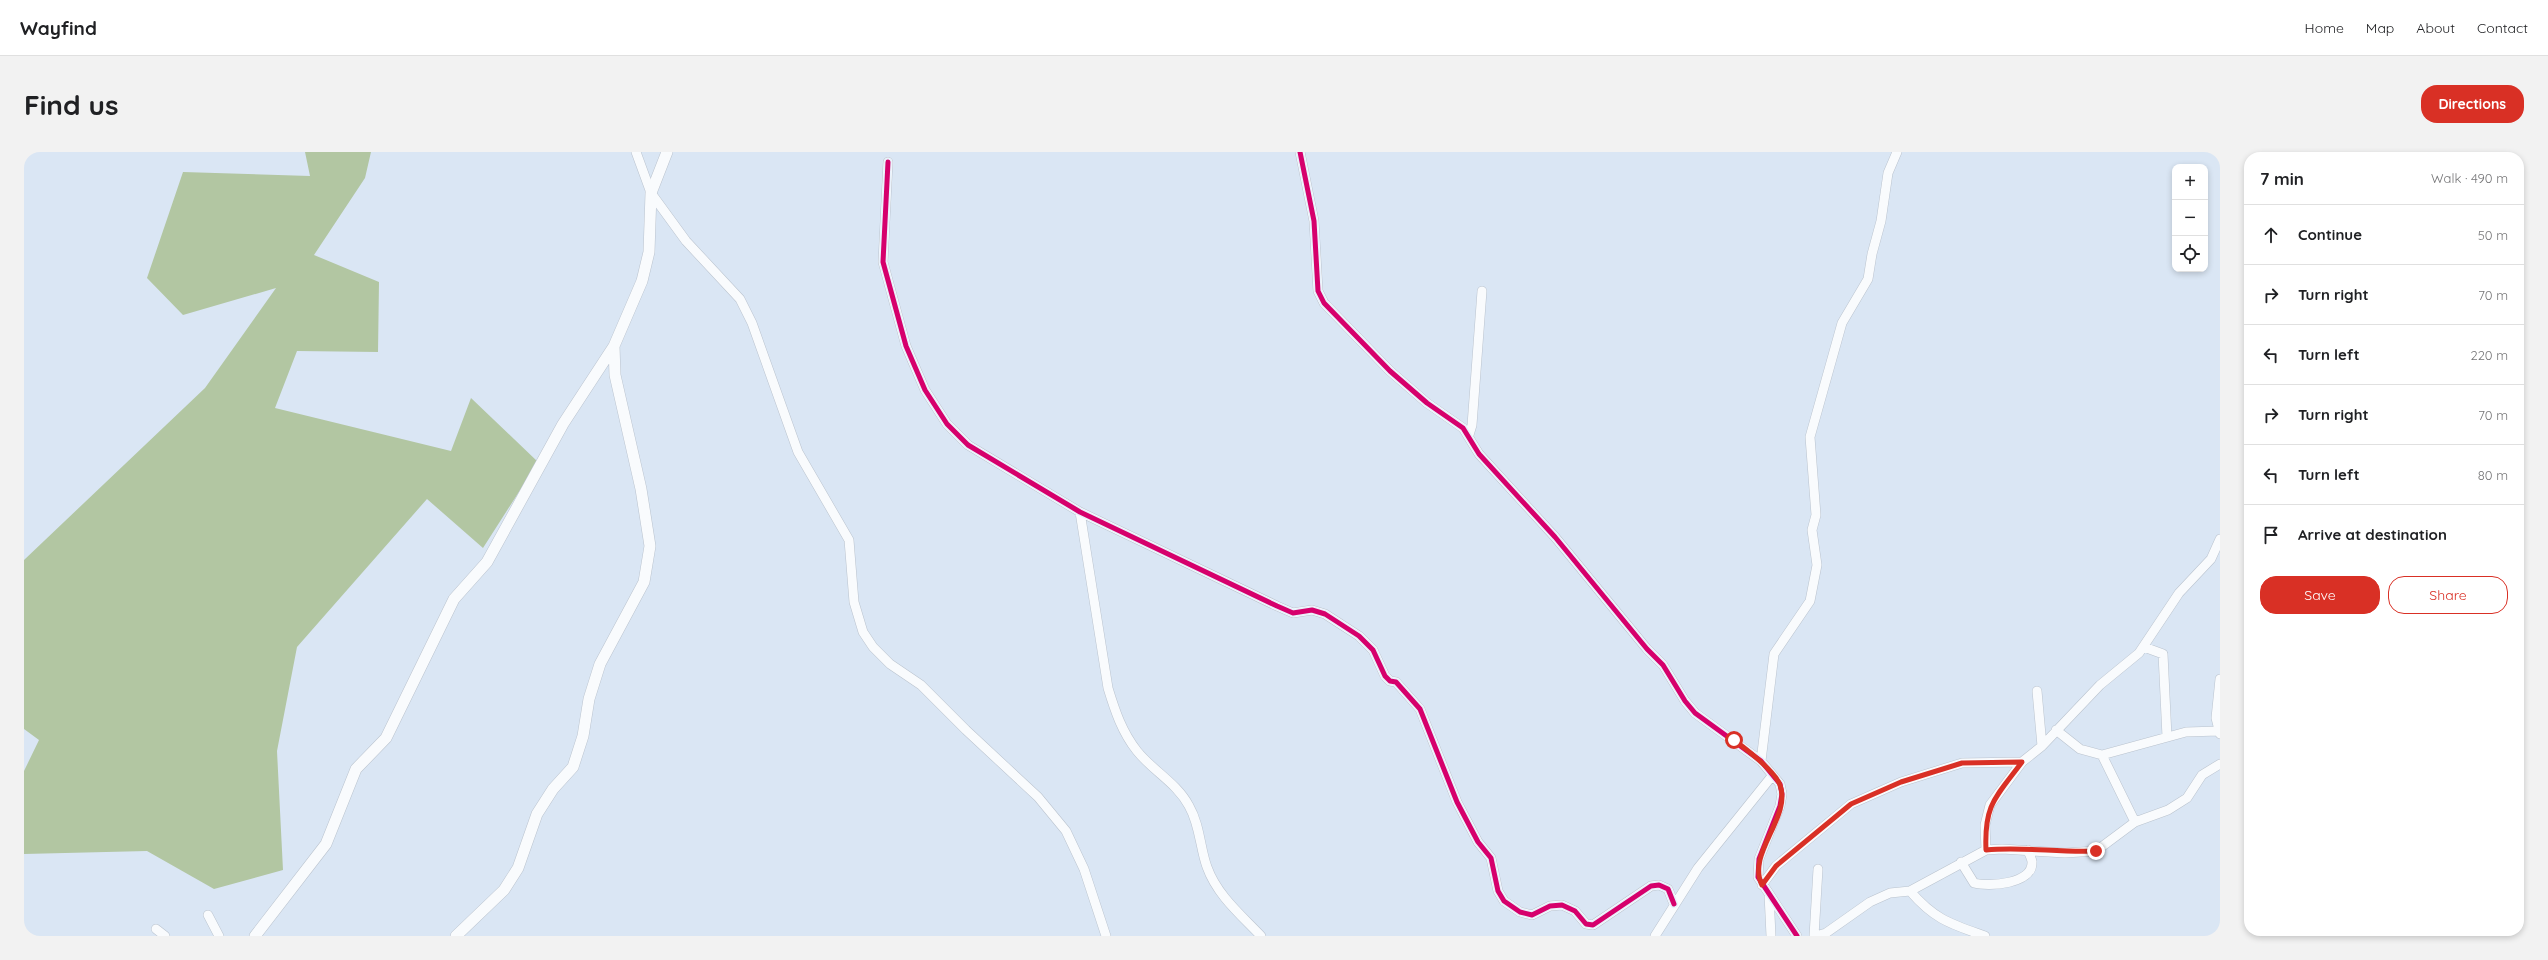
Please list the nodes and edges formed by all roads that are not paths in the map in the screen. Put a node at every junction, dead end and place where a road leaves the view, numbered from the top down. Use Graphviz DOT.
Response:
graph roads {
  1 [pos="636,152"];
  2 [pos="667,152"];
  3 [pos="1300,152"];
  4 [pos="1896,152"];
  5 [pos="888,162"];
  6 [pos="651,193"];
  7 [pos="1482,291"];
  8 [pos="614,346"];
  9 [pos="1468,435"];
  10 [pos="1080,512"];
  11 [pos="2220,539"];
  12 [pos="2144,647"];
  13 [pos="2220,679"];
  14 [pos="2037,691"];
  15 [pos="2056,730"];
  16 [pos="2219,733"];
  17 [pos="2167,737"];
  18 [pos="2042,746"];
  19 [pos="2102,755"];
  20 [pos="1761,762"];
  21 [pos="2022,762"];
  22 [pos="2220,767"];
  23 [pos="1772,776"];
  24 [pos="2135,822"];
  25 [pos="1986,850"];
  26 [pos="2028,850"];
  27 [pos="1961,862"];
  28 [pos="1818,869"];
  29 [pos="1762,885"];
  30 [pos="1910,891"];
  31 [pos="1769,894"];
  32 [pos="1674,904"];
  33 [pos="208,915"];
  34 [pos="156,929"];
  35 [pos="1826,934"];
  36 [pos="165,936"];
  37 [pos="219,936"];
  38 [pos="255,936"];
  39 [pos="456,936"];
  40 [pos="1106,936"];
  41 [pos="1261,936"];
  42 [pos="1655,936"];
  43 [pos="1771,936"];
  44 [pos="1797,936"];
  45 [pos="1815,936"];
  46 [pos="1985,936"];
  1 -- 6 [label="street"];
  2 -- 6 [label="street"];
  3 -- 9 [label="street"];
  4 -- 20 [label="street"];
  5 -- 10 [label="street"];
  6 -- 8 [label="street"];
  6 -- 40 [label="street"];
  7 -- 9 [label="street"];
  8 -- 38 [label="street"];
  8 -- 39 [label="street"];
  9 -- 20 [label="street"];
  10 -- 32 [label="street"];
  10 -- 41 [label="street"];
  11 -- 12 [label="street"];
  12 -- 15 [label="street"];
  12 -- 17 [label="street"];
  13 -- 16 [label="street"];
  14 -- 18 [label="street"];
  15 -- 18 [label="street"];
  15 -- 19 [label="street"];
  16 -- 17 [label="street"];
  17 -- 19 [label="street"];
  18 -- 21 [label="street"];
  19 -- 24 [label="street"];
  20 -- 23 [label="street"];
  21 -- 25 [label="street"];
  21 -- 29 [label="street"];
  22 -- 24 [label="street"];
  23 -- 29 [label="street"];
  23 -- 32 [label="street"];
  24 -- 26 [label="street"];
  25 -- 26 [label="street"];
  25 -- 27 [label="street"];
  26 -- 27 [label="street"];
  27 -- 30 [label="street"];
  28 -- 45 [label="street"];
  29 -- 31 [label="street"];
  30 -- 35 [label="street"];
  30 -- 46 [label="street"];
  31 -- 43 [label="street"];
  31 -- 44 [label="street"];
  32 -- 42 [label="street"];
  33 -- 37 [label="street"];
  34 -- 36 [label="street"];
  35 -- 45 [label="street"];
}
